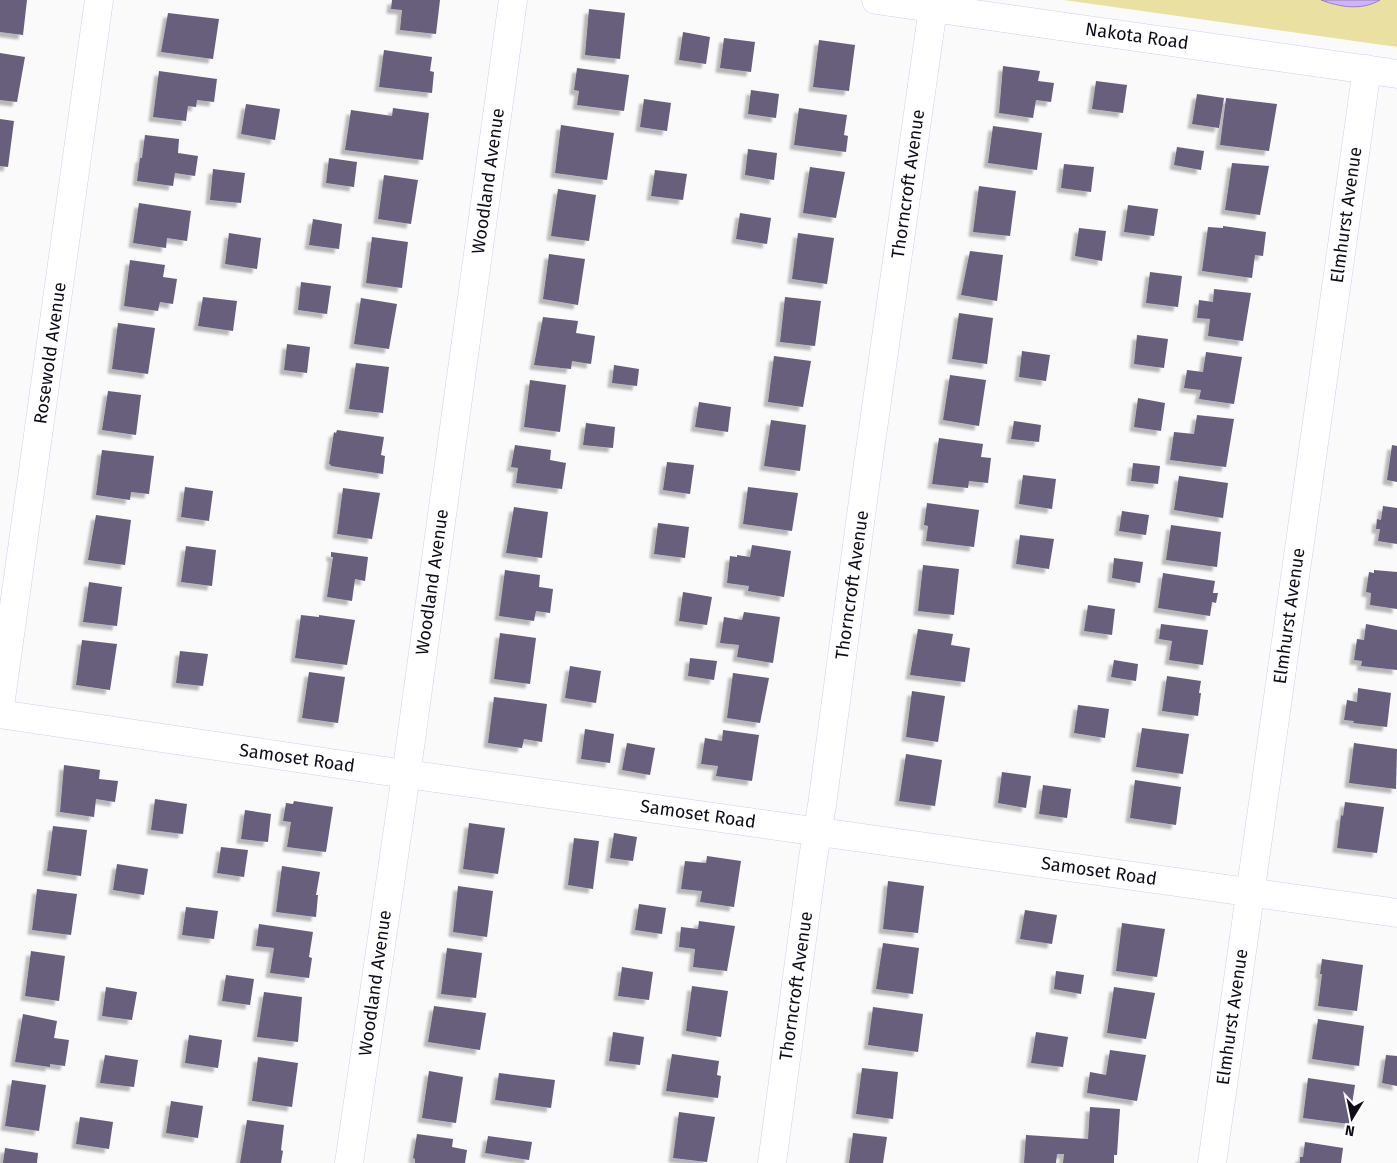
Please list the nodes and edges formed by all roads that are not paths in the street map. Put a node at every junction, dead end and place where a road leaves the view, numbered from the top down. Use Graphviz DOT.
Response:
graph roads {
  1 [pos="99,0"];
  2 [pos="513,0"];
  3 [pos="876,0"];
  4 [pos="933,8"];
  5 [pos="1367,69"];
  6 [pos="1397,74"];
  7 [pos="0,706"];
  8 [pos="0,714"];
  9 [pos="406,773"];
  10 [pos="818,831"];
  11 [pos="1250,892"];
  12 [pos="1397,913"];
  13 [pos="349,1163"];
  14 [pos="772,1163"];
  15 [pos="1212,1163"];
  1 -- 7 [label="street, Rosewold Avenue"];
  2 -- 9 [label="street, Woodland Avenue"];
  3 -- 4 [label="street, Nakota Road"];
  4 -- 5 [label="street, Nakota Road"];
  4 -- 10 [label="street, Thorncroft Avenue"];
  5 -- 6 [label="street, Nakota Road"];
  5 -- 11 [label="street, Elmhurst Avenue"];
  8 -- 9 [label="street, Samoset Road"];
  9 -- 10 [label="street, Samoset Road"];
  9 -- 13 [label="street, Woodland Avenue"];
  10 -- 11 [label="street, Samoset Road"];
  10 -- 14 [label="street, Thorncroft Avenue"];
  11 -- 12 [label="street, Samoset Road"];
  11 -- 15 [label="street, Elmhurst Avenue"];
}
